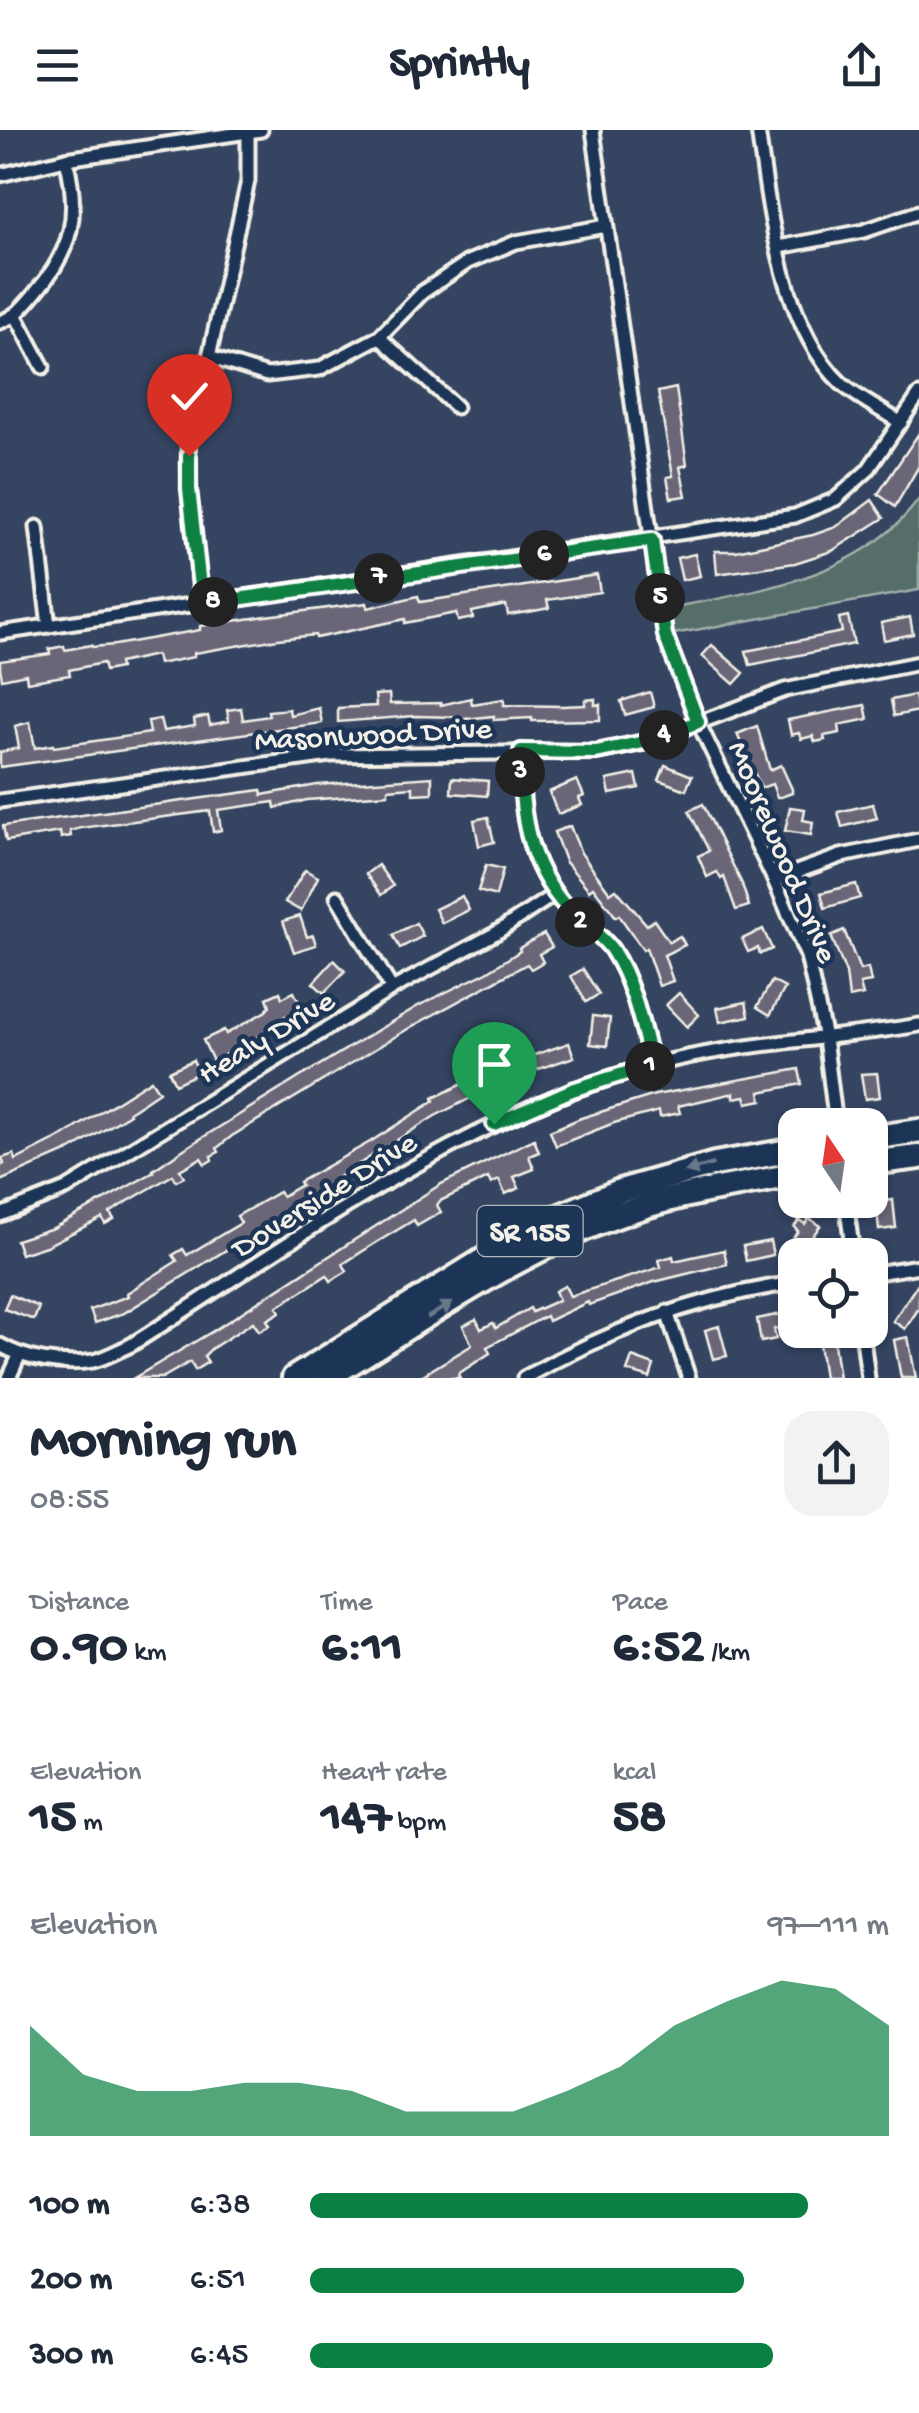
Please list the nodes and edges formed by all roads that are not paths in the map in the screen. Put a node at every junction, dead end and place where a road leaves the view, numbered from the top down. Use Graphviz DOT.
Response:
graph roads {
  1 [pos="592,130"];
  2 [pos="758,130"];
  3 [pos="255,131"];
  4 [pos="66,158"];
  5 [pos="0,175"];
  6 [pos="919,212"];
  7 [pos="606,226"];
  8 [pos="779,247"];
  9 [pos="16,316"];
  10 [pos="0,322"];
  11 [pos="379,337"];
  12 [pos="209,357"];
  13 [pos="43,367"];
  14 [pos="919,395"];
  15 [pos="456,407"];
  16 [pos="900,422"];
  17 [pos="36,527"];
  18 [pos="652,540"];
  19 [pos="202,604"];
  20 [pos="49,626"];
  21 [pos="0,633"];
  22 [pos="919,663"];
  23 [pos="698,722"];
  24 [pos="521,751"];
  25 [pos="0,800"];
  26 [pos="919,840"];
  27 [pos="774,880"];
  28 [pos="555,894"];
  29 [pos="337,897"];
  30 [pos="392,990"];
  31 [pos="919,1025"];
  32 [pos="825,1038"];
  33 [pos="652,1065"];
  34 [pos="834,1108"];
  35 [pos="919,1131"];
  36 [pos="888,1136"];
  37 [pos="778,1153"];
  38 [pos="919,1157"];
  39 [pos="888,1160"];
  40 [pos="778,1177"];
  41 [pos="0,1215"];
  42 [pos="919,1266"];
  43 [pos="888,1271"];
  44 [pos="778,1286"];
  45 [pos="668,1312"];
  46 [pos="0,1344"];
  47 [pos="864,1348"];
  48 [pos="19,1356"];
  49 [pos="10,1378"];
  50 [pos="294,1378"];
  51 [pos="326,1378"];
  52 [pos="524,1378"];
  53 [pos="689,1378"];
  54 [pos="868,1378"];
  1 -- 7 [label="street, Moorewood Drive"];
  2 -- 8 [label="street"];
  3 -- 4 [label="street"];
  3 -- 12 [label="street"];
  4 -- 5 [label="street"];
  4 -- 9 [label="street"];
  6 -- 8 [label="street"];
  7 -- 11 [label="street"];
  7 -- 18 [label="street, Moorewood Drive"];
  8 -- 16 [label="street"];
  9 -- 10 [label="street"];
  9 -- 13 [label="street"];
  11 -- 12 [label="street"];
  11 -- 15 [label="street"];
  12 -- 19 [label="street"];
  14 -- 16 [label="street"];
  16 -- 18 [label="street"];
  17 -- 20 [label="street"];
  18 -- 19 [label="street"];
  18 -- 23 [label="street, Moorewood Drive"];
  19 -- 20 [label="street"];
  20 -- 21 [label="street"];
  22 -- 23 [label="street, Masonwood Drive"];
  23 -- 24 [label="street, Masonwood Drive"];
  23 -- 27 [label="street, Moorewood Drive"];
  24 -- 25 [label="street, Masonwood Drive"];
  24 -- 28 [label="street"];
  26 -- 27 [label="street"];
  27 -- 32 [label="street, Moorewood Drive"];
  28 -- 30 [label="street, Healy Drive"];
  28 -- 33 [label="street"];
  29 -- 30 [label="street"];
  30 -- 41 [label="street, Healy Drive"];
  31 -- 32 [label="street, Doverside Drive"];
  32 -- 33 [label="street, Doverside Drive"];
  32 -- 34 [label="street, Moorewood Drive"];
  33 -- 48 [label="street, Doverside Drive"];
  35 -- 36 [label="highway"];
  37 -- 50 [label="highway, SR 155, one-way"];
  38 -- 39 [label="highway"];
  51 -- 40 [label="highway, SR 155, one-way"];
  42 -- 43 [label="street"];
  44 -- 45 [label="street"];
  45 -- 52 [label="street"];
  45 -- 53 [label="street"];
  46 -- 48 [label="street, Doverside Drive"];
  47 -- 54 [label="street"];
  48 -- 49 [label="street"];
}
